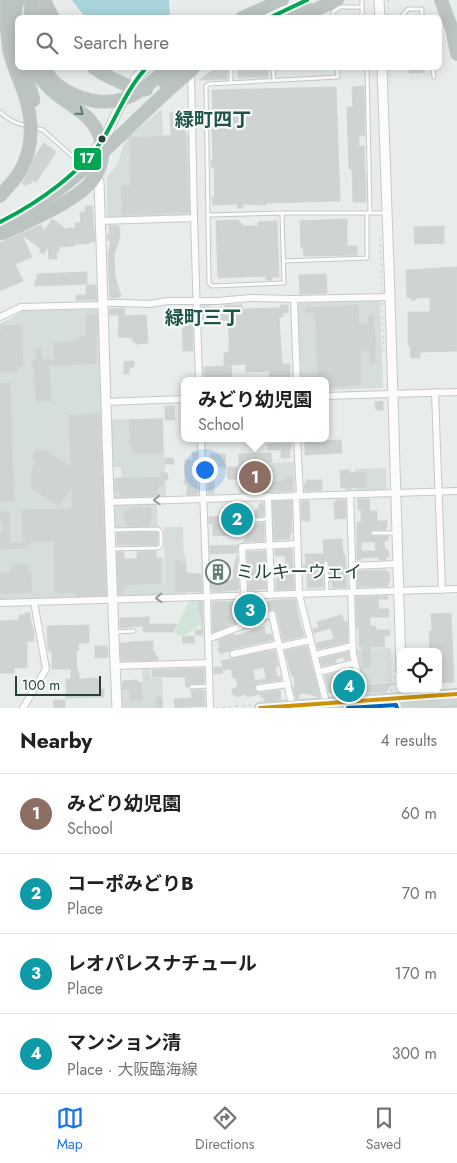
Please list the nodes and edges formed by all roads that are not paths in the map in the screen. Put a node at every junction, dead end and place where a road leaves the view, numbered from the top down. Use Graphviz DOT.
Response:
graph roads {
  1 [pos="7,0"];
  2 [pos="17,0"];
  3 [pos="26,0"];
  4 [pos="32,0"];
  5 [pos="44,0"];
  6 [pos="282,0"];
  7 [pos="297,0"];
  8 [pos="307,0"];
  9 [pos="319,0"];
  10 [pos="337,0"];
  11 [pos="362,0"];
  12 [pos="379,0"];
  13 [pos="441,0"];
  14 [pos="450,0"];
  15 [pos="362,7"];
  16 [pos="22,15"];
  17 [pos="30,15"];
  18 [pos="38,15"];
  19 [pos="52,15"];
  20 [pos="249,15"];
  21 [pos="265,15"];
  22 [pos="274,15"];
  23 [pos="286,15"];
  24 [pos="303,15"];
  25 [pos="333,15"];
  26 [pos="362,15"];
  27 [pos="380,15"];
  28 [pos="403,15"];
  29 [pos="422,15"];
  30 [pos="457,18"];
  31 [pos="13,47"];
  32 [pos="457,54"];
  33 [pos="25,70"];
  34 [pos="34,70"];
  35 [pos="45,70"];
  36 [pos="97,70"];
  37 [pos="103,70"];
  38 [pos="144,70"];
  39 [pos="166,70"];
  40 [pos="178,70"];
  41 [pos="191,70"];
  42 [pos="193,70"];
  43 [pos="203,70"];
  44 [pos="231,70"];
  45 [pos="274,70"];
  46 [pos="337,70"];
  47 [pos="367,70"];
  48 [pos="382,70"];
  49 [pos="434,70"];
  50 [pos="434,77"];
  51 [pos="274,80"];
  52 [pos="231,82"];
  53 [pos="126,85"];
  54 [pos="0,112"];
  55 [pos="82,165"];
  56 [pos="21,170"];
  57 [pos="0,196"];
  58 [pos="282,213"];
  59 [pos="368,213"];
  60 [pos="386,213"];
  61 [pos="208,215"];
  62 [pos="0,217"];
  63 [pos="194,218"];
  64 [pos="100,221"];
  65 [pos="0,222"];
  66 [pos="0,226"];
  67 [pos="0,235"];
  68 [pos="284,261"];
  69 [pos="386,297"];
  70 [pos="294,299"];
  71 [pos="197,301"];
  72 [pos="103,305"];
  73 [pos="0,317"];
  74 [pos="200,377"];
  75 [pos="297,377"];
  76 [pos="435,392"];
  77 [pos="457,392"];
  78 [pos="392,394"];
  79 [pos="329,396"];
  80 [pos="181,399"];
  81 [pos="105,402"];
  82 [pos="202,442"];
  83 [pos="297,442"];
  84 [pos="457,491"];
  85 [pos="439,492"];
  86 [pos="350,494"];
  87 [pos="395,494"];
  88 [pos="298,495"];
  89 [pos="268,496"];
  90 [pos="204,498"];
  91 [pos="110,502"];
  92 [pos="269,519"];
  93 [pos="255,520"];
  94 [pos="110,530"];
  95 [pos="397,532"];
  96 [pos="373,534"];
  97 [pos="298,544"];
  98 [pos="270,546"];
  99 [pos="111,550"];
  100 [pos="326,563"];
  101 [pos="398,564"];
  102 [pos="352,566"];
  103 [pos="457,589"];
  104 [pos="442,590"];
  105 [pos="399,591"];
  106 [pos="352,592"];
  107 [pos="327,593"];
  108 [pos="300,594"];
  109 [pos="271,595"];
  110 [pos="207,596"];
  111 [pos="244,596"];
  112 [pos="112,600"];
  113 [pos="34,602"];
  114 [pos="0,603"];
  115 [pos="134,631"];
  116 [pos="113,632"];
  117 [pos="208,640"];
  118 [pos="311,640"];
  119 [pos="279,645"];
  120 [pos="352,646"];
  121 [pos="398,648"];
  122 [pos="233,654"];
  123 [pos="315,655"];
  124 [pos="355,662"];
  125 [pos="209,663"];
  126 [pos="115,666"];
  127 [pos="319,672"];
  128 [pos="288,684"];
  129 [pos="209,686"];
  130 [pos="191,687"];
  131 [pos="259,688"];
  132 [pos="457,694"];
  133 [pos="402,699"];
  134 [pos="457,700"];
  135 [pos="361,704"];
  136 [pos="292,705"];
  137 [pos="327,705"];
  138 [pos="258,706"];
  139 [pos="457,707"];
  140 [pos="23,708"];
  141 [pos="117,708"];
  142 [pos="210,708"];
  143 [pos="446,708"];
  1 -- 31 [label="highway"];
  2 -- 31 [label="highway"];
  3 -- 16 [label="highway"];
  3 -- 18 [label="highway"];
  4 -- 17 [label="highway, bridge"];
  5 -- 19 [label="highway"];
  6 -- 20 [label="highway"];
  7 -- 21 [label="highway"];
  8 -- 22 [label="street"];
  9 -- 23 [label="highway"];
  10 -- 24 [label="highway"];
  11 -- 15 [label="lane"];
  12 -- 27 [label="street"];
  13 -- 32 [label="highway"];
  14 -- 30 [label="highway"];
  15 -- 25 [label="lane"];
  15 -- 26 [label="lane"];
  28 -- 29 [label="lane"];
  31 -- 56 [label="highway, bridge"];
  33 -- 56 [label="highway, bridge"];
  34 -- 67 [label="highway, one-way, bridge"];
  35 -- 39 [label="highway, bridge"];
  36 -- 53 [label="highway"];
  37 -- 53 [label="highway"];
  38 -- 55 [label="street"];
  40 -- 62 [label="highway, bridge"];
  41 -- 66 [label="highway, bridge"];
  42 -- 63 [label="street"];
  43 -- 53 [label="highway, bridge"];
  44 -- 52 [label="lane"];
  45 -- 51 [label="lane"];
  46 -- 51 [label="lane"];
  47 -- 59 [label="lane"];
  48 -- 60 [label="street"];
  49 -- 50 [label="lane"];
  51 -- 52 [label="lane"];
  52 -- 61 [label="lane"];
  54 -- 55 [label="lane"];
  55 -- 64 [label="street"];
  55 -- 65 [label="street"];
  56 -- 57 [label="highway"];
  58 -- 59 [label="lane"];
  58 -- 61 [label="lane"];
  58 -- 68 [label="lane"];
  59 -- 60 [label="lane"];
  59 -- 68 [label="lane"];
  60 -- 69 [label="street"];
  61 -- 68 [label="lane"];
  63 -- 64 [label="street"];
  63 -- 71 [label="street"];
  64 -- 72 [label="street"];
  69 -- 70 [label="street"];
  69 -- 78 [label="street"];
  70 -- 71 [label="street"];
  70 -- 75 [label="street"];
  71 -- 72 [label="street"];
  71 -- 74 [label="street"];
  72 -- 73 [label="street"];
  72 -- 81 [label="street"];
  76 -- 77 [label="street"];
  76 -- 78 [label="street"];
  76 -- 85 [label="street"];
  78 -- 79 [label="street"];
  78 -- 87 [label="street"];
  80 -- 81 [label="street"];
  81 -- 91 [label="street"];
  82 -- 90 [label="street"];
  83 -- 88 [label="street"];
  84 -- 85 [label="street"];
  85 -- 87 [label="street"];
  85 -- 104 [label="street"];
  86 -- 87 [label="street"];
  86 -- 88 [label="street"];
  86 -- 102 [label="street"];
  87 -- 95 [label="street"];
  88 -- 89 [label="street"];
  88 -- 97 [label="street"];
  89 -- 90 [label="street"];
  89 -- 92 [label="street"];
  90 -- 91 [label="street, one-way"];
  90 -- 110 [label="street"];
  91 -- 94 [label="street"];
  92 -- 93 [label="lane"];
  92 -- 98 [label="street"];
  94 -- 99 [label="street"];
  94 -- 99 [label="lane"];
  95 -- 96 [label="lane"];
  95 -- 101 [label="street"];
  97 -- 98 [label="street"];
  97 -- 108 [label="street"];
  98 -- 109 [label="street"];
  98 -- 111 [label="street"];
  99 -- 112 [label="street"];
  100 -- 107 [label="lane"];
  101 -- 102 [label="street"];
  101 -- 105 [label="street"];
  102 -- 106 [label="street"];
  103 -- 104 [label="street"];
  104 -- 105 [label="street"];
  105 -- 106 [label="street"];
  105 -- 121 [label="street"];
  106 -- 107 [label="street"];
  106 -- 120 [label="street"];
  107 -- 108 [label="street"];
  108 -- 109 [label="street"];
  108 -- 118 [label="street"];
  109 -- 111 [label="street"];
  110 -- 111 [label="street"];
  110 -- 112 [label="street, one-way"];
  110 -- 117 [label="street"];
  112 -- 113 [label="street"];
  112 -- 116 [label="street"];
  113 -- 114 [label="street"];
  113 -- 140 [label="street"];
  115 -- 116 [label="lane"];
  116 -- 126 [label="street"];
  117 -- 119 [label="street"];
  117 -- 125 [label="street"];
  118 -- 119 [label="street"];
  118 -- 123 [label="street"];
  119 -- 122 [label="street"];
  119 -- 128 [label="street"];
  120 -- 123 [label="street"];
  120 -- 124 [label="street"];
  123 -- 127 [label="street"];
  124 -- 127 [label="street"];
  124 -- 135 [label="street"];
  125 -- 126 [label="street"];
  125 -- 129 [label="street"];
  126 -- 141 [label="street"];
  127 -- 137 [label="street"];
  128 -- 131 [label="street"];
  128 -- 136 [label="street"];
  129 -- 130 [label="lane"];
  129 -- 142 [label="street"];
  132 -- 133 [label="main road"];
  133 -- 135 [label="main road"];
  134 -- 135 [label="main road, bridge"];
  135 -- 137 [label="main road"];
  136 -- 137 [label="main road"];
  136 -- 138 [label="main road"];
  139 -- 143 [label="main road"];
}
